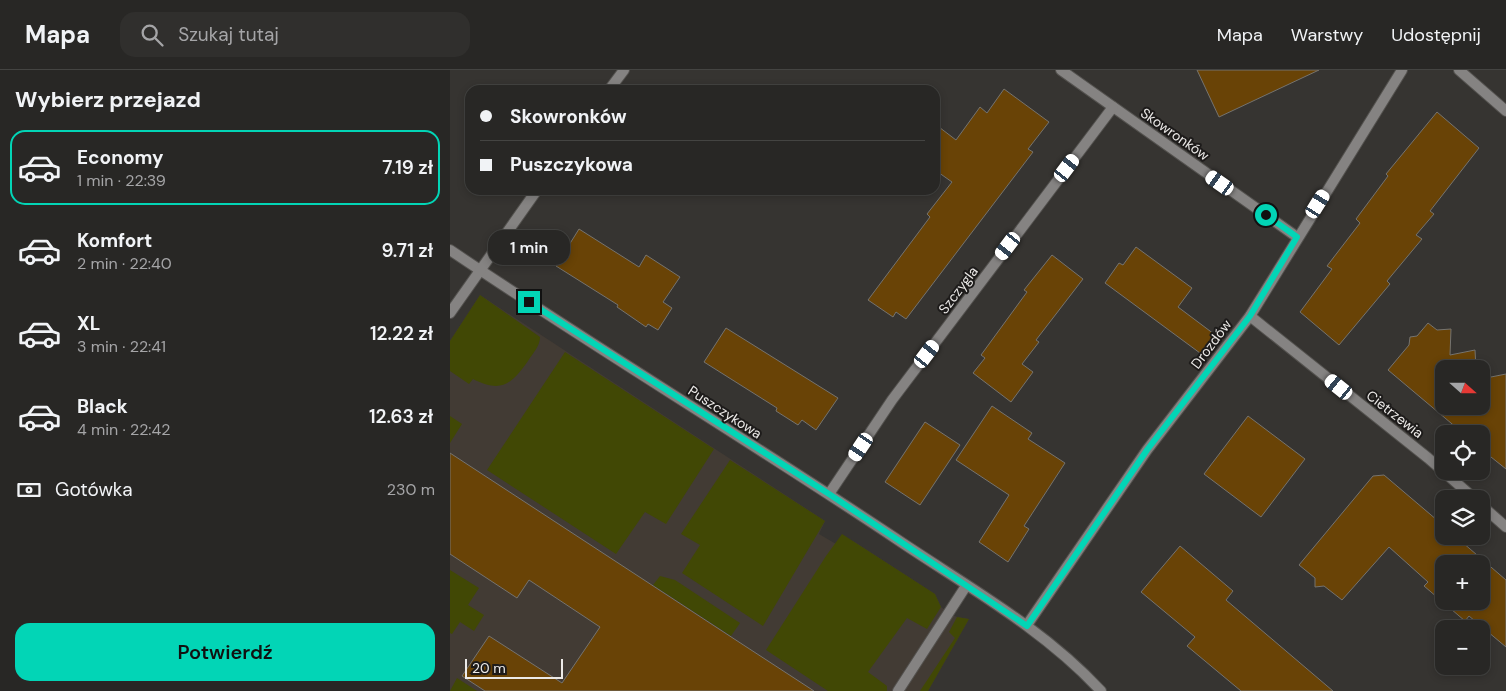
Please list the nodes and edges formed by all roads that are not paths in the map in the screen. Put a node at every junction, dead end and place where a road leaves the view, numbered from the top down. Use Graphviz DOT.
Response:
graph roads {
  1 [pos="624,70"];
  2 [pos="1061,70"];
  3 [pos="1402,70"];
  4 [pos="1459,70"];
  5 [pos="613,85"];
  6 [pos="1113,106"];
  7 [pos="1506,111"];
  8 [pos="533,195"];
  9 [pos="1297,237"];
  10 [pos="450,250"];
  11 [pos="479,270"];
  12 [pos="450,313"];
  13 [pos="1250,316"];
  14 [pos="1465,490"];
  15 [pos="829,494"];
  16 [pos="1490,513"];
  17 [pos="1506,527"];
  18 [pos="966,586"];
  19 [pos="1027,626"];
  20 [pos="898,691"];
  21 [pos="1101,691"];
  1 -- 5 [label="street"];
  2 -- 6 [label="street, Skowronków"];
  3 -- 9 [label="street, Drozdów"];
  4 -- 7 [label="street"];
  6 -- 9 [label="street, Skowronków"];
  6 -- 15 [label="street, Szczygla"];
  8 -- 11 [label="street"];
  9 -- 13 [label="street, Drozdów"];
  10 -- 11 [label="street, Puszczykowa"];
  11 -- 12 [label="street"];
  11 -- 15 [label="street, Puszczykowa"];
  13 -- 14 [label="street, Cietrzewia"];
  13 -- 19 [label="street, Drozdów"];
  15 -- 18 [label="street, Puszczykowa"];
  16 -- 17 [label="street"];
  18 -- 19 [label="street, Puszczykowa"];
  18 -- 20 [label="street"];
  19 -- 21 [label="street, Puszczykowa"];
}
